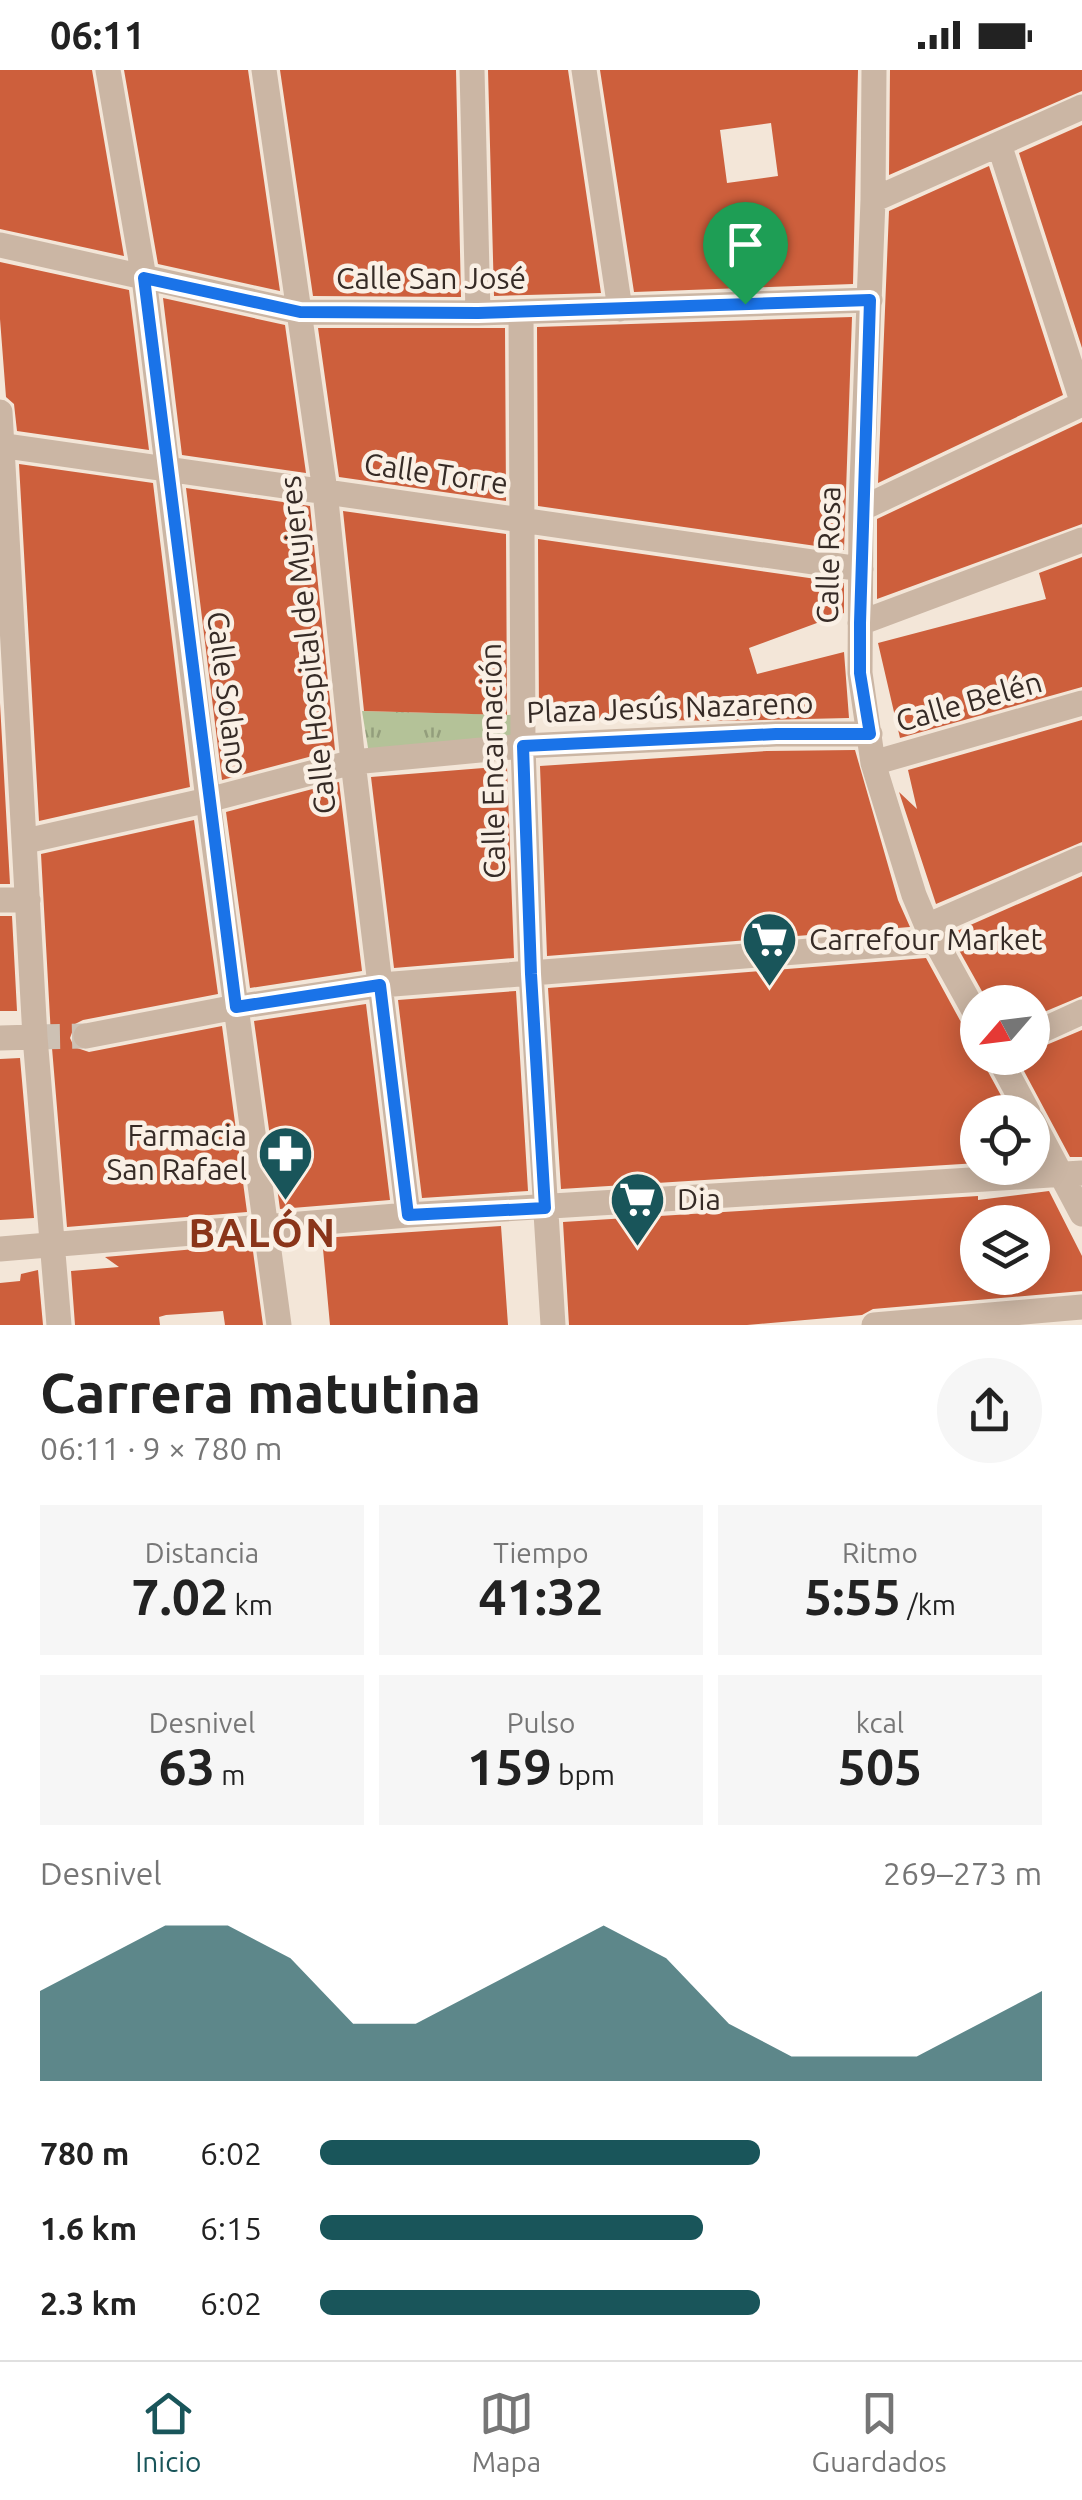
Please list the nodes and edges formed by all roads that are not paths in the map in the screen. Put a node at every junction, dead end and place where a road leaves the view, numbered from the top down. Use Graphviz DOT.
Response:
graph roads {
  1 [pos="108,70"];
  2 [pos="264,70"];
  3 [pos="472,70"];
  4 [pos="584,70"];
  5 [pos="874,70"];
  6 [pos="1081,108"];
  7 [pos="999,144"];
  8 [pos="874,200"];
  9 [pos="0,244"];
  10 [pos="144,278"];
  11 [pos="870,300"];
  12 [pos="620,309"];
  13 [pos="300,312"];
  14 [pos="522,312"];
  15 [pos="478,313"];
  16 [pos="1082,402"];
  17 [pos="0,412"];
  18 [pos="1,445"];
  19 [pos="166,469"];
  20 [pos="324,490"];
  21 [pos="861,509"];
  22 [pos="524,520"];
  23 [pos="1082,540"];
  24 [pos="861,569"];
  25 [pos="860,623"];
  26 [pos="1082,703"];
  27 [pos="8,704"];
  28 [pos="870,734"];
  29 [pos="523,746"];
  30 [pos="353,762"];
  31 [pos="874,764"];
  32 [pos="208,800"];
  33 [pos="26,841"];
  34 [pos="1082,858"];
  35 [pos="0,900"];
  36 [pos="28,900"];
  37 [pos="931,934"];
  38 [pos="531,974"];
  39 [pos="380,985"];
  40 [pos="960,986"];
  41 [pos="236,1007"];
  42 [pos="1082,1012"];
  43 [pos="1050,1027"];
  44 [pos="86,1036"];
  45 [pos="0,1038"];
  46 [pos="35,1038"];
  47 [pos="1050,1144"];
  48 [pos="1071,1172"];
  49 [pos="545,1208"];
  50 [pos="1082,1214"];
  51 [pos="408,1215"];
  52 [pos="266,1227"];
  53 [pos="53,1245"];
  54 [pos="0,1249"];
  55 [pos="1082,1307"];
  56 [pos="59,1325"];
  57 [pos="279,1325"];
  58 [pos="553,1325"];
  59 [pos="874,1325"];
  1 -- 10 [label="street, Calle Solano"];
  2 -- 13 [label="street, Calle Hospital de Mujeres"];
  3 -- 15 [label="street"];
  4 -- 12 [label="street"];
  5 -- 8 [label="street, Calle Rosa"];
  6 -- 7 [label="street"];
  7 -- 8 [label="street"];
  7 -- 16 [label="street"];
  8 -- 11 [label="street, Calle Rosa"];
  9 -- 10 [label="street, Calle San José"];
  10 -- 13 [label="street, Calle San José"];
  10 -- 19 [label="street, Calle Solano"];
  11 -- 12 [label="street, Calle San José"];
  11 -- 21 [label="street, Calle Rosa"];
  12 -- 14 [label="street, Calle San José"];
  13 -- 15 [label="street, Calle San José"];
  13 -- 20 [label="street, Calle Hospital de Mujeres"];
  14 -- 15 [label="street, Calle San José"];
  14 -- 22 [label="street, Calle Encarnación"];
  16 -- 21 [label="street"];
  17 -- 18 [label="street"];
  18 -- 19 [label="street, Calle Torre"];
  18 -- 27 [label="street"];
  19 -- 20 [label="street, Calle Torre"];
  19 -- 32 [label="street, Calle Solano"];
  20 -- 22 [label="street, Calle Torre"];
  20 -- 30 [label="street, Calle Hospital de Mujeres"];
  21 -- 24 [label="street, Calle Rosa"];
  22 -- 24 [label="street, Calle Torre"];
  22 -- 29 [label="street, Calle Encarnación"];
  23 -- 25 [label="street"];
  24 -- 25 [label="street, Calle Rosa"];
  25 -- 28 [label="street, Calle Rosa"];
  26 -- 31 [label="street, Calle Belén"];
  27 -- 33 [label="street"];
  28 -- 29 [label="street, Plaza Jesús Nazareno"];
  28 -- 31 [label="street, Calle Rosa"];
  29 -- 30 [label="street, Plaza Jesús Nazareno"];
  29 -- 38 [label="street, Calle Encarnación"];
  30 -- 32 [label="street, Plaza Jesús Nazareno"];
  30 -- 39 [label="street, Calle Hospital de Mujeres"];
  31 -- 37 [label="street, Calle Rosa"];
  32 -- 33 [label="street, Plaza Jesús Nazareno"];
  32 -- 41 [label="street, Calle Solano"];
  33 -- 36 [label="street"];
  34 -- 37 [label="street"];
  35 -- 36 [label="street"];
  36 -- 46 [label="street"];
  37 -- 38 [label="street"];
  37 -- 40 [label="street, Calle Rosa"];
  38 -- 39 [label="street"];
  38 -- 49 [label="street, Calle Encarnación"];
  39 -- 41 [label="street"];
  39 -- 51 [label="street, Calle Hospital de Mujeres"];
  41 -- 44 [label="street"];
  41 -- 52 [label="street, Calle Solano"];
  42 -- 43 [label="street"];
  45 -- 46 [label="street"];
  46 -- 53 [label="street"];
  47 -- 48 [label="street"];
  48 -- 49 [label="street"];
  48 -- 50 [label="street"];
  49 -- 51 [label="street"];
  49 -- 58 [label="street, Calle Encarnación"];
  51 -- 52 [label="street"];
  52 -- 53 [label="street"];
  52 -- 57 [label="street, Calle Solano"];
  53 -- 54 [label="street"];
  53 -- 56 [label="street"];
  55 -- 59 [label="street"];
}
